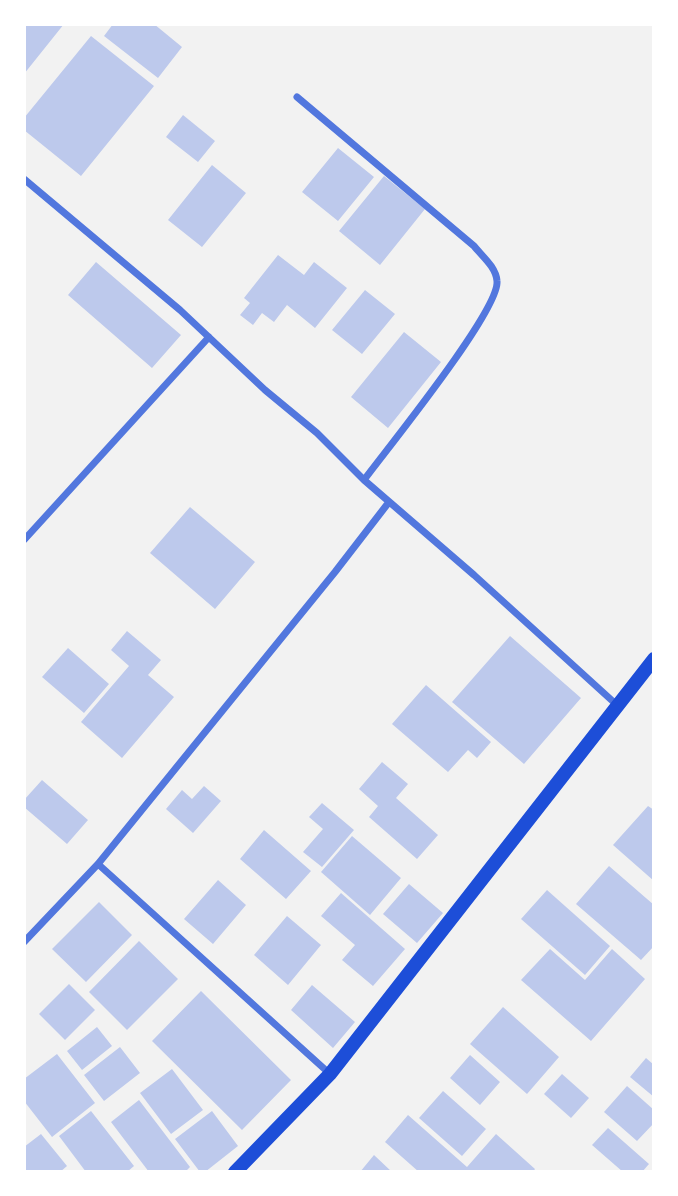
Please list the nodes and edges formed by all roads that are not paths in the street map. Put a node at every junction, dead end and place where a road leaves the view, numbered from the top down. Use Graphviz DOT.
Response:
graph roads {
  1 [pos="297,97"];
  2 [pos="24,179"];
  3 [pos="209,337"];
  4 [pos="364,480"];
  5 [pos="389,502"];
  6 [pos="24,540"];
  7 [pos="653,659"];
  8 [pos="619,706"];
  9 [pos="98,864"];
  10 [pos="24,942"];
  11 [pos="330,1074"];
  12 [pos="235,1171"];
  1 -- 4 [label="street"];
  2 -- 3 [label="street"];
  3 -- 4 [label="street"];
  3 -- 6 [label="street"];
  4 -- 5 [label="street"];
  5 -- 8 [label="street"];
  5 -- 9 [label="street"];
  7 -- 8 [label="main road"];
  8 -- 11 [label="main road"];
  9 -- 10 [label="street"];
  9 -- 11 [label="street"];
  11 -- 12 [label="main road"];
}
